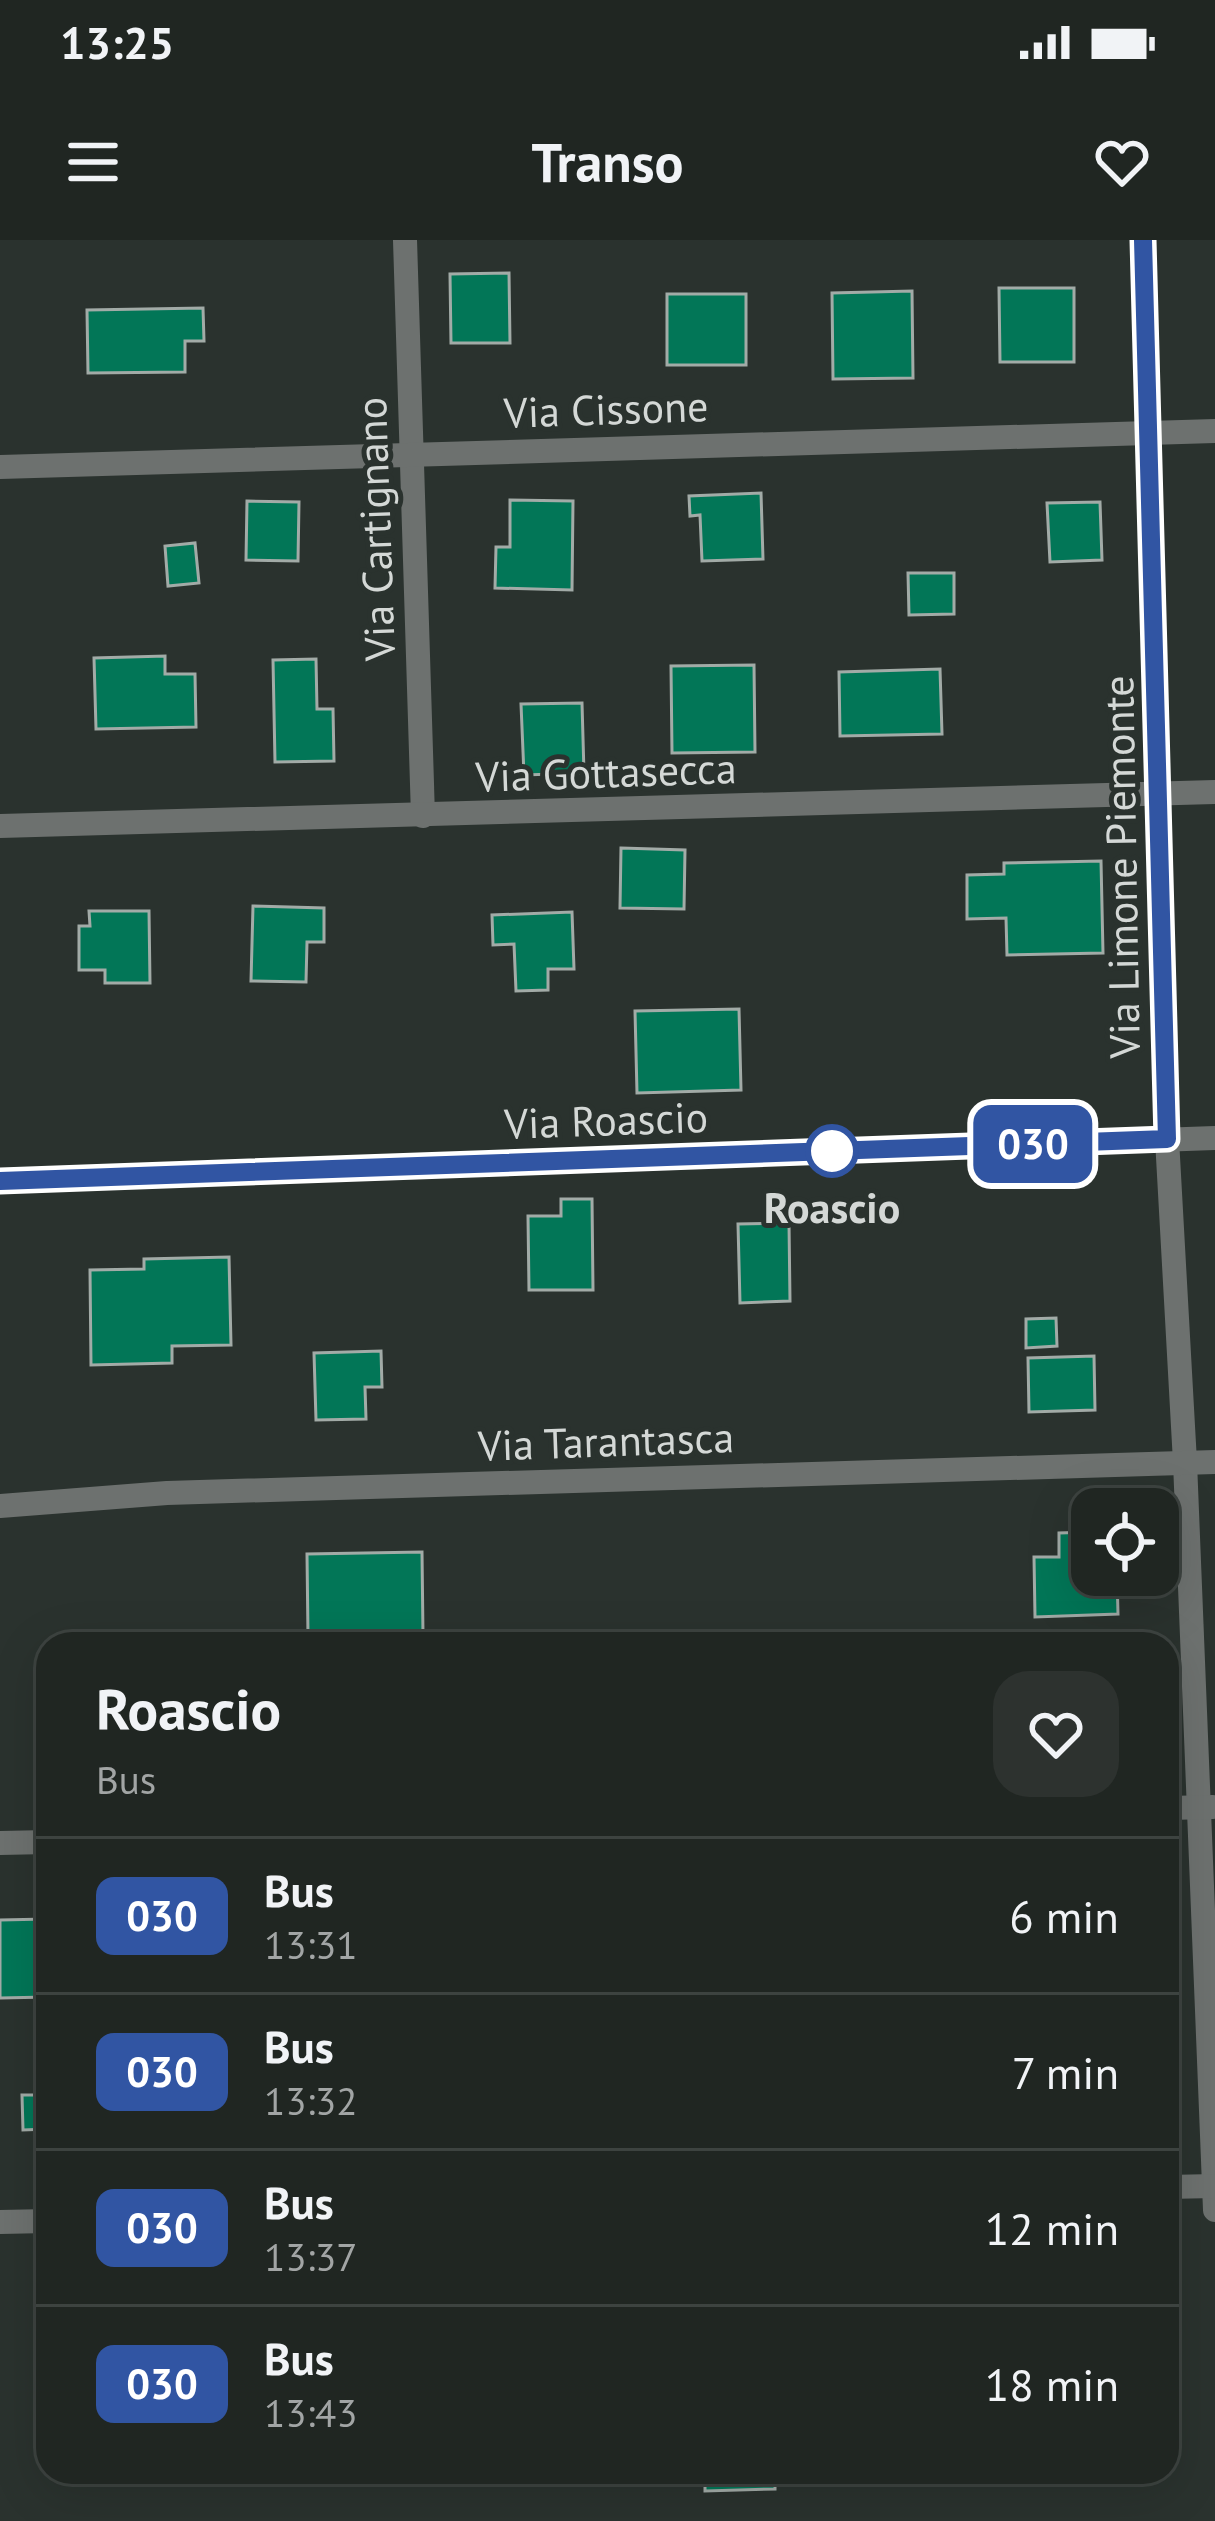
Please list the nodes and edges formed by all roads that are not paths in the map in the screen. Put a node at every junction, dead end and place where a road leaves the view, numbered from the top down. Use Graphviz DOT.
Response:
graph roads {
  1 [pos="405,240"];
  2 [pos="1143,240"];
  3 [pos="1215,431"];
  4 [pos="1150,433"];
  5 [pos="411,453"];
  6 [pos="0,467"];
  7 [pos="1215,792"];
  8 [pos="1157,794"];
  9 [pos="423,816"];
  10 [pos="0,826"];
  11 [pos="1215,1138"];
  12 [pos="1167,1139"];
  13 [pos="0,1180"];
  14 [pos="1185,1462"];
  15 [pos="1215,1462"];
  16 [pos="0,1506"];
  17 [pos="1207,1807"];
  18 [pos="36,1842"];
  19 [pos="0,1843"];
  20 [pos="1214,2186"];
  21 [pos="1179,2187"];
  22 [pos="1215,2210"];
  23 [pos="36,2221"];
  24 [pos="0,2222"];
  1 -- 5 [label="street, Via Cartignano"];
  2 -- 4 [label="street, Via Limone Piemonte"];
  3 -- 4 [label="street, Via Cissone"];
  4 -- 5 [label="street, Via Cissone"];
  4 -- 8 [label="street, Via Limone Piemonte"];
  5 -- 6 [label="street, Via Cissone"];
  5 -- 9 [label="street, Via Cartignano"];
  7 -- 8 [label="street, Via Gottasecca"];
  8 -- 9 [label="street, Via Gottasecca"];
  8 -- 12 [label="street, Via Limone Piemonte"];
  9 -- 10 [label="street, Via Gottasecca"];
  11 -- 12 [label="street, Via Roascio"];
  12 -- 13 [label="street, Via Roascio"];
  12 -- 14 [label="street, Via Limone Piemonte"];
  14 -- 15 [label="street, Via Tarantasca"];
  14 -- 16 [label="street, Via Tarantasca"];
  14 -- 17 [label="street, Via Limone Piemonte"];
  17 -- 20 [label="street, Via Limone Piemonte"];
  18 -- 19 [label="street"];
  20 -- 21 [label="street"];
  20 -- 22 [label="street, Via Limone Piemonte"];
  23 -- 24 [label="street"];
}
